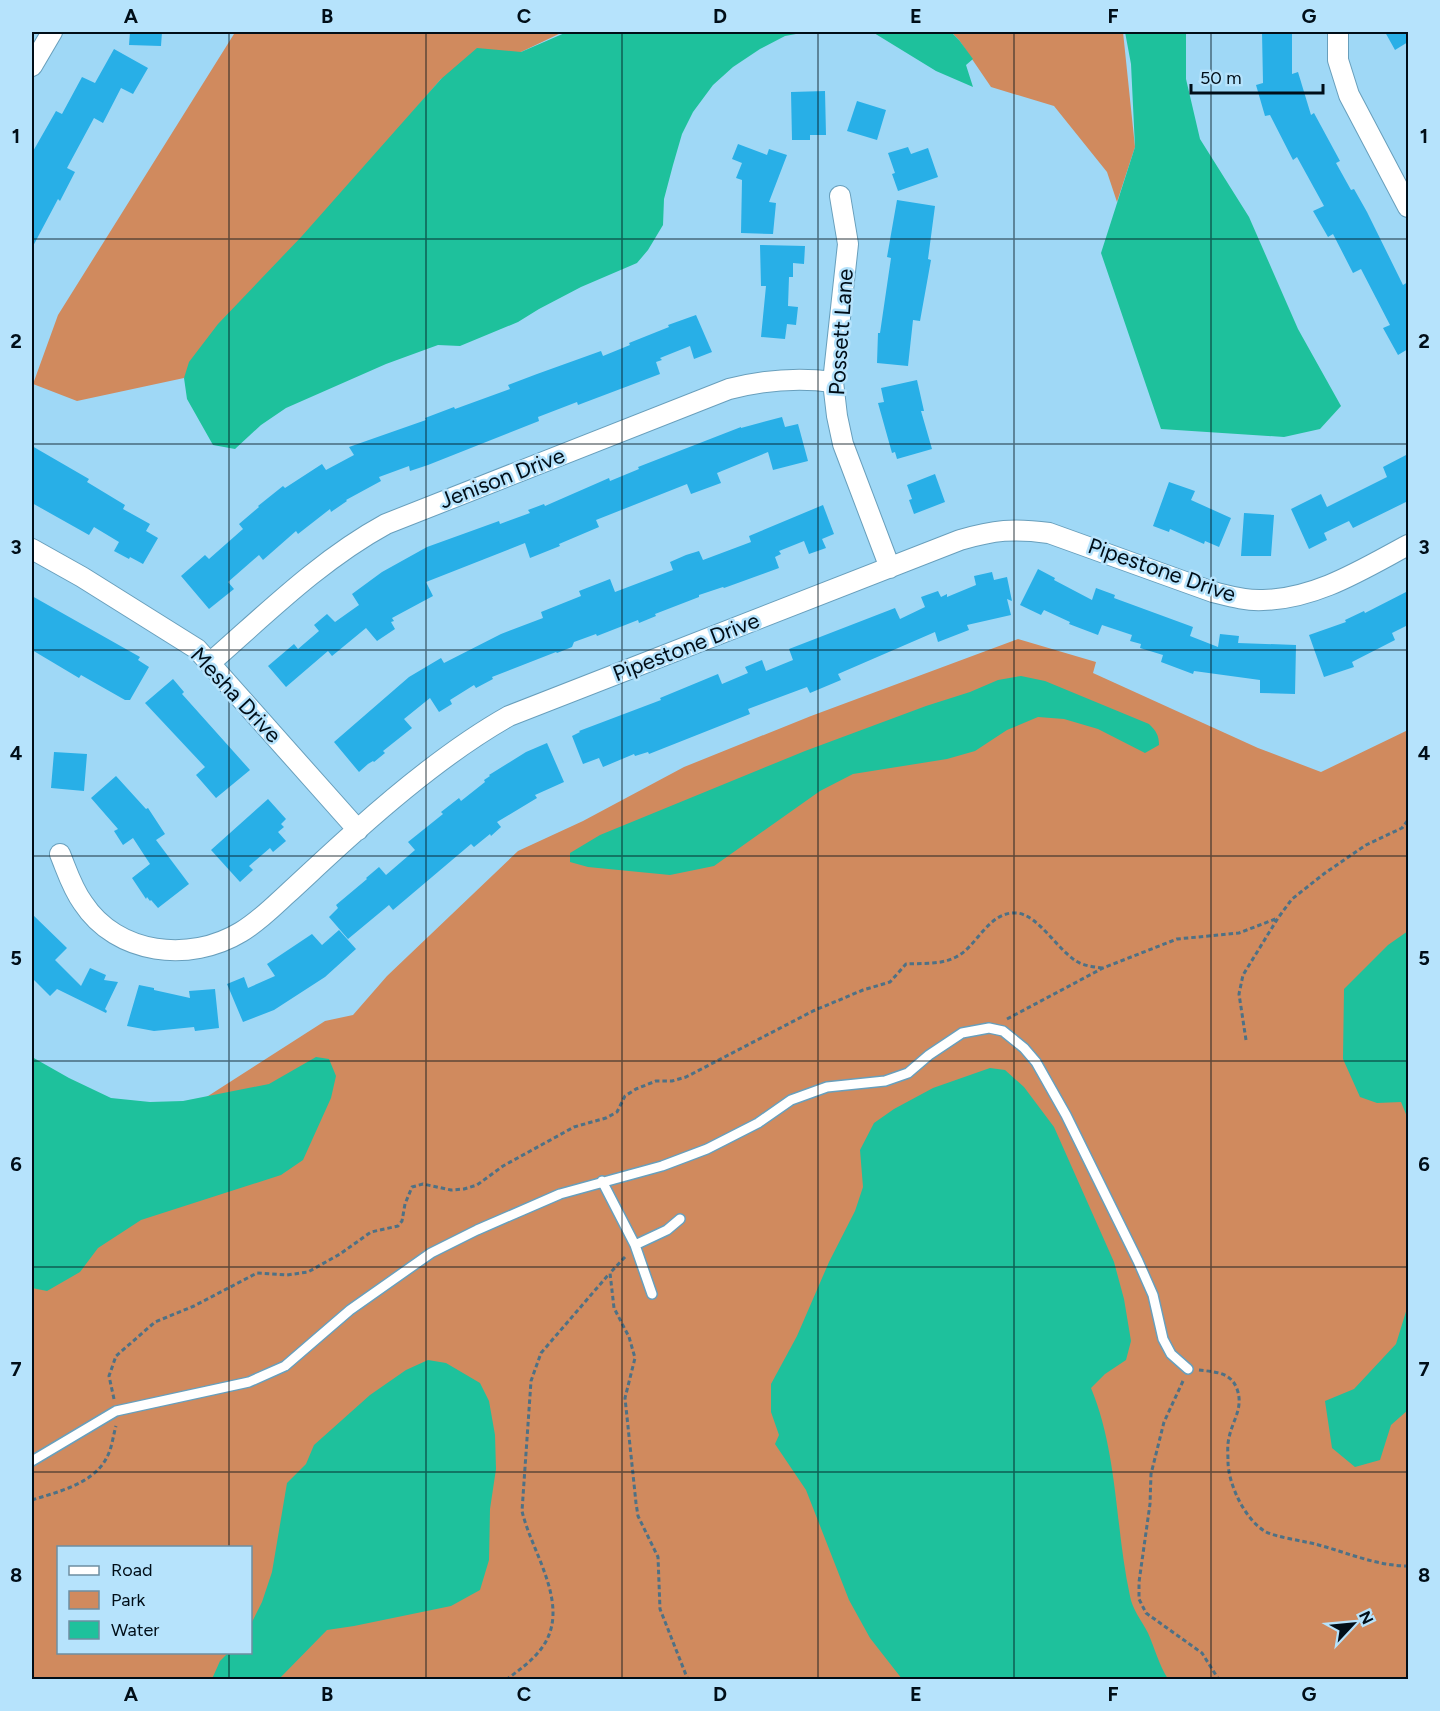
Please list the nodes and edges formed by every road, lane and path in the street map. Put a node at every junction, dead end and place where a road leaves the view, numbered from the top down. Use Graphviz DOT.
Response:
graph roads {
  1 [pos="52,32"];
  2 [pos="1338,32"];
  3 [pos="32,66"];
  4 [pos="840,196"];
  5 [pos="1408,207"];
  6 [pos="833,382"];
  7 [pos="1408,545"];
  8 [pos="32,549"];
  9 [pos="890,568"];
  10 [pos="210,663"];
  11 [pos="1408,820"];
  12 [pos="358,830"];
  13 [pos="60,854"];
  14 [pos="1278,918"];
  15 [pos="1103,968"];
  16 [pos="989,1028"];
  17 [pos="1246,1040"];
  18 [pos="602,1181"];
  19 [pos="680,1219"];
  20 [pos="635,1245"];
  21 [pos="610,1273"];
  22 [pos="652,1294"];
  23 [pos="1188,1369"];
  24 [pos="116,1411"];
  25 [pos="32,1461"];
  26 [pos="32,1500"];
  27 [pos="1408,1566"];
  28 [pos="506,1680"];
  29 [pos="688,1680"];
  30 [pos="1219,1680"];
  1 -- 3 [label="street"];
  2 -- 5 [label="street"];
  4 -- 6 [label="street, Possett Lane"];
  6 -- 9 [label="street, Possett Lane"];
  6 -- 10 [label="street, Jenison Drive"];
  7 -- 9 [label="street, Pipestone Drive"];
  8 -- 10 [label="street, Mesha Drive"];
  9 -- 12 [label="street, Pipestone Drive"];
  10 -- 12 [label="street, Mesha Drive"];
  11 -- 14 [label="path"];
  12 -- 13 [label="street, Pipestone Drive"];
  14 -- 15 [label="path"];
  14 -- 17 [label="path"];
  15 -- 16 [label="path"];
  15 -- 24 [label="path"];
  16 -- 18 [label="lane"];
  16 -- 23 [label="lane"];
  18 -- 20 [label="lane"];
  18 -- 24 [label="lane"];
  19 -- 20 [label="lane"];
  20 -- 21 [label="path"];
  20 -- 22 [label="lane"];
  21 -- 28 [label="path"];
  21 -- 29 [label="path"];
  23 -- 27 [label="path"];
  23 -- 30 [label="path"];
  24 -- 25 [label="lane"];
  24 -- 26 [label="path"];
}
